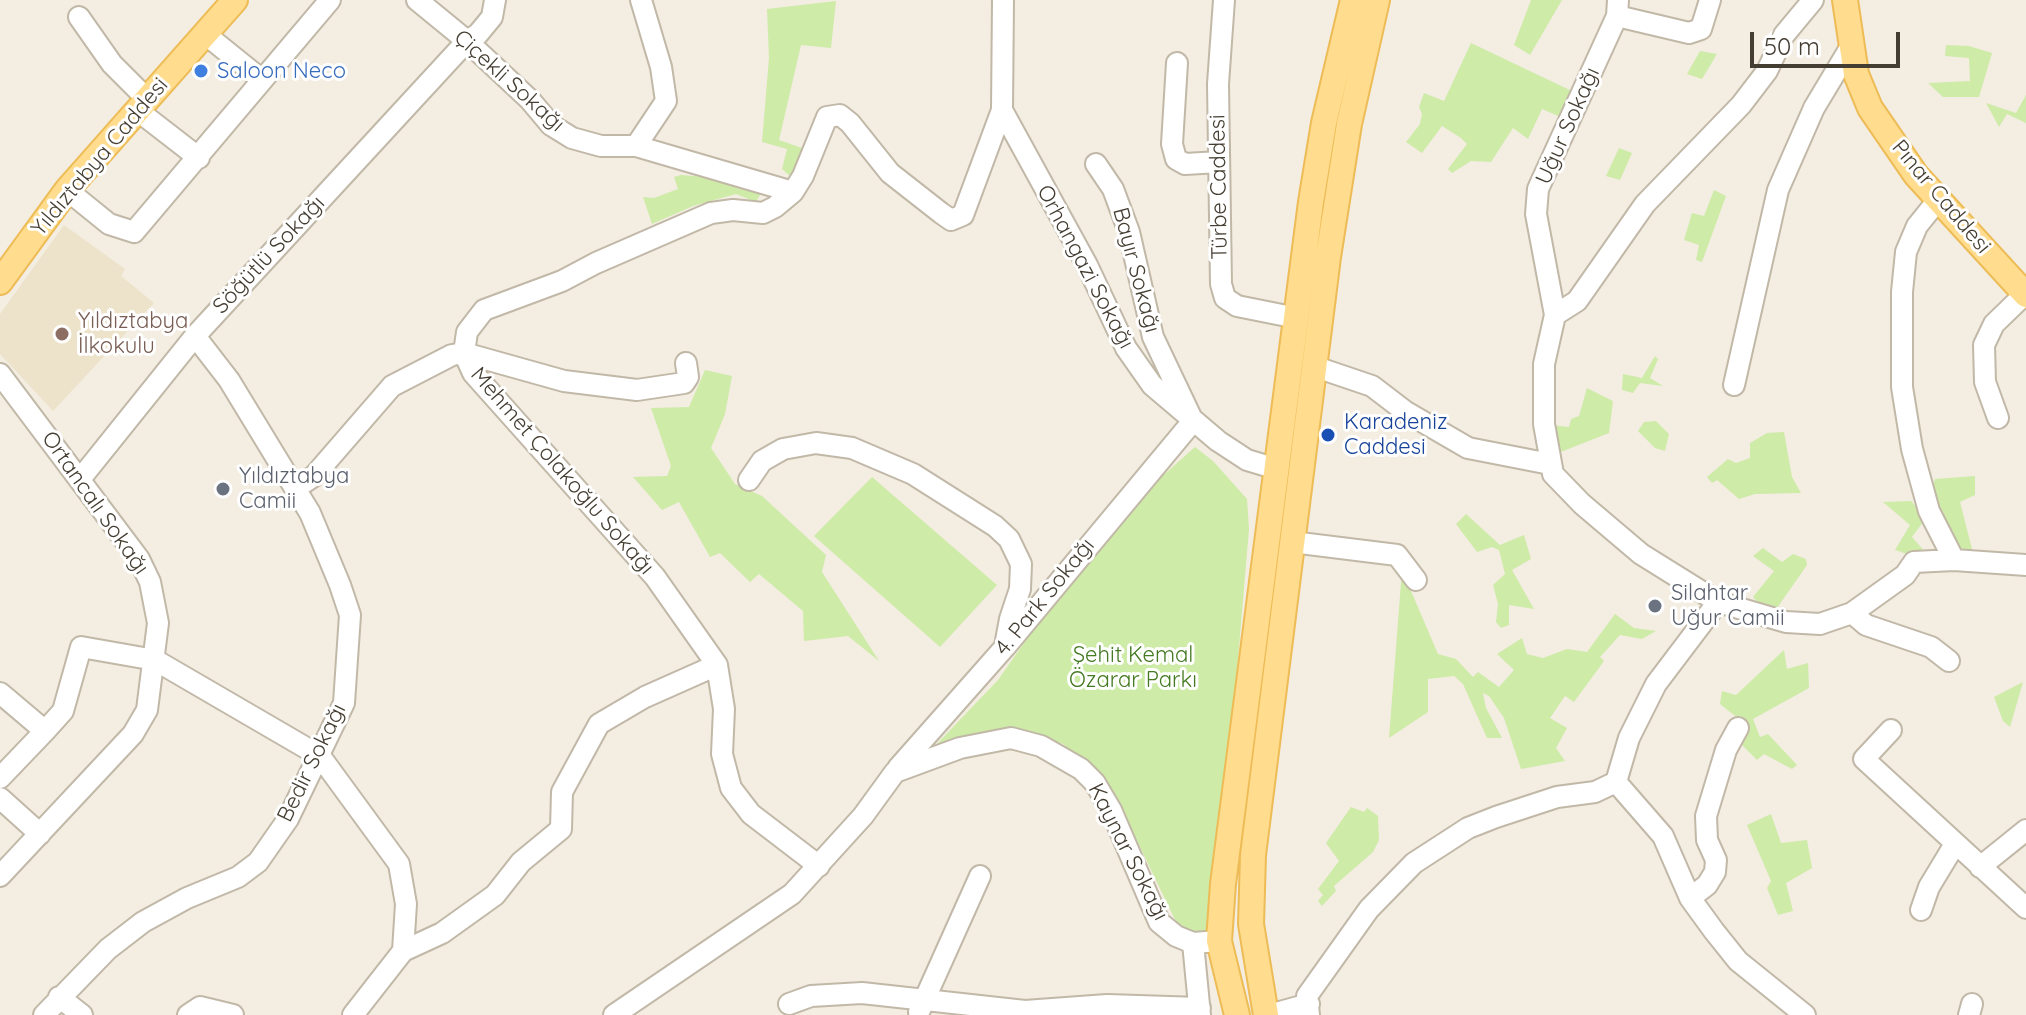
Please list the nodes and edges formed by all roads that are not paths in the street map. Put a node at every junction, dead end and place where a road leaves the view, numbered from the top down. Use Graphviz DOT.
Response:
graph roads {
  1 [pos="235,0"];
  2 [pos="330,0"];
  3 [pos="417,0"];
  4 [pos="495,0"];
  5 [pos="641,0"];
  6 [pos="1003,0"];
  7 [pos="1224,0"];
  8 [pos="1353,0"];
  9 [pos="1377,0"];
  10 [pos="1710,0"];
  11 [pos="1813,0"];
  12 [pos="1845,0"];
  13 [pos="1617,8"];
  14 [pos="79,17"];
  15 [pos="205,34"];
  16 [pos="467,41"];
  17 [pos="1853,43"];
  18 [pos="1177,63"];
  19 [pos="262,80"];
  20 [pos="142,104"];
  21 [pos="1002,110"];
  22 [pos="636,146"];
  23 [pos="199,158"];
  24 [pos="1219,162"];
  25 [pos="1096,164"];
  26 [pos="67,190"];
  27 [pos="793,192"];
  28 [pos="1938,200"];
  29 [pos="0,282"];
  30 [pos="2025,295"];
  31 [pos="1555,315"];
  32 [pos="1297,318"];
  33 [pos="195,336"];
  34 [pos="464,353"];
  35 [pos="686,363"];
  36 [pos="1313,366"];
  37 [pos="0,374"];
  38 [pos="1734,385"];
  39 [pos="1998,418"];
  40 [pos="1193,421"];
  41 [pos="1550,464"];
  42 [pos="1288,469"];
  43 [pos="81,478"];
  44 [pos="749,480"];
  45 [pos="296,488"];
  46 [pos="1292,542"];
  47 [pos="1954,560"];
  48 [pos="2026,565"];
  49 [pos="1416,580"];
  50 [pos="1718,602"];
  51 [pos="1852,613"];
  52 [pos="1005,647"];
  53 [pos="155,660"];
  54 [pos="1949,661"];
  55 [pos="717,665"];
  56 [pos="0,693"];
  57 [pos="1738,728"];
  58 [pos="1891,730"];
  59 [pos="45,731"];
  60 [pos="320,756"];
  61 [pos="895,772"];
  62 [pos="0,778"];
  63 [pos="1616,782"];
  64 [pos="0,798"];
  65 [pos="2026,830"];
  66 [pos="40,834"];
  67 [pos="1955,844"];
  68 [pos="819,866"];
  69 [pos="1980,867"];
  70 [pos="0,876"];
  71 [pos="980,876"];
  72 [pos="1690,898"];
  73 [pos="2026,908"];
  74 [pos="1921,910"];
  75 [pos="1219,941"];
  76 [pos="1193,943"];
  77 [pos="403,951"];
  78 [pos="59,997"];
  79 [pos="789,1004"];
  80 [pos="921,1008"];
  81 [pos="1309,1010"];
  82 [pos="1200,1012"];
  83 [pos="44,1015"];
  84 [pos="82,1015"];
  85 [pos="188,1015"];
  86 [pos="233,1015"];
  87 [pos="353,1015"];
  88 [pos="614,1015"];
  89 [pos="1237,1015"];
  90 [pos="1267,1015"];
  91 [pos="1805,1015"];
  1 -- 15 [label="main road, Yıldıztabya Caddesi"];
  2 -- 19 [label="street"];
  3 -- 16 [label="street, Çiçekli Sokağı"];
  4 -- 16 [label="street, Söğütlü Sokağı"];
  5 -- 22 [label="street"];
  6 -- 21 [label="street"];
  7 -- 24 [label="street, Türbe Caddesi"];
  8 -- 32 [label="main road"];
  9 -- 36 [label="main road"];
  10 -- 13 [label="street"];
  11 -- 31 [label="street"];
  12 -- 17 [label="main road, Pınar Caddesi"];
  13 -- 31 [label="street, Uğur Sokağı"];
  14 -- 20 [label="street"];
  15 -- 19 [label="street"];
  15 -- 20 [label="main road, Yıldıztabya Caddesi"];
  16 -- 22 [label="street, Çiçekli Sokağı"];
  16 -- 33 [label="street, Söğütlü Sokağı"];
  17 -- 28 [label="main road, Pınar Caddesi"];
  17 -- 38 [label="street"];
  18 -- 24 [label="street"];
  19 -- 23 [label="street"];
  20 -- 23 [label="street"];
  20 -- 26 [label="main road, Yıldıztabya Caddesi"];
  21 -- 27 [label="street"];
  21 -- 40 [label="street, Orhangazi Sokağı"];
  22 -- 27 [label="street, Çiçekli Sokağı"];
  23 -- 26 [label="street"];
  24 -- 32 [label="street, Türbe Caddesi"];
  25 -- 40 [label="street, Bayır Sokağı"];
  26 -- 29 [label="main road, Yıldıztabya Caddesi"];
  27 -- 34 [label="street, Mehmet Çolakoğlu Sokağı"];
  28 -- 30 [label="main road, Pınar Caddesi"];
  28 -- 47 [label="street"];
  30 -- 39 [label="street"];
  31 -- 41 [label="street, Uğur Sokağı"];
  32 -- 42 [label="main road"];
  33 -- 43 [label="street, Söğütlü Sokağı"];
  33 -- 45 [label="street, Bedir Sokağı"];
  34 -- 35 [label="street"];
  34 -- 45 [label="street"];
  34 -- 55 [label="street, Mehmet Çolakoğlu Sokağı"];
  36 -- 41 [label="street"];
  36 -- 42 [label="main road"];
  37 -- 43 [label="street, Ortancalı Sokağı"];
  40 -- 42 [label="street, Orhangazi Sokağı"];
  40 -- 52 [label="street, 4. Park Sokağı"];
  41 -- 50 [label="street, Uğur Sokağı"];
  42 -- 46 [label="main road"];
  42 -- 75 [label="main road"];
  43 -- 53 [label="street, Ortancalı Sokağı"];
  44 -- 52 [label="street"];
  45 -- 60 [label="street, Bedir Sokağı"];
  46 -- 49 [label="street"];
  46 -- 90 [label="main road"];
  47 -- 48 [label="street"];
  47 -- 51 [label="street"];
  50 -- 51 [label="street, Uğur Sokağı"];
  50 -- 63 [label="street"];
  51 -- 54 [label="street"];
  52 -- 61 [label="street, 4. Park Sokağı"];
  53 -- 59 [label="street"];
  53 -- 60 [label="street"];
  53 -- 66 [label="street, Ortancalı Sokağı"];
  55 -- 68 [label="street, Mehmet Çolakoğlu Sokağı"];
  55 -- 77 [label="street"];
  56 -- 59 [label="street"];
  57 -- 72 [label="street"];
  58 -- 67 [label="street"];
  59 -- 62 [label="street"];
  60 -- 77 [label="street"];
  60 -- 78 [label="street, Bedir Sokağı"];
  61 -- 68 [label="street"];
  61 -- 76 [label="street, Kaynar Sokağı"];
  63 -- 72 [label="street"];
  63 -- 81 [label="street"];
  64 -- 66 [label="street"];
  65 -- 69 [label="street"];
  66 -- 70 [label="street, Ortancalı Sokağı"];
  67 -- 69 [label="street"];
  67 -- 74 [label="street"];
  68 -- 88 [label="street"];
  69 -- 73 [label="street"];
  71 -- 80 [label="street"];
  72 -- 91 [label="street"];
  75 -- 76 [label="street"];
  75 -- 89 [label="main road"];
  76 -- 82 [label="street"];
  77 -- 87 [label="street"];
  78 -- 83 [label="street, Bedir Sokağı"];
  78 -- 84 [label="street"];
  79 -- 80 [label="street"];
  80 -- 82 [label="street"];
  81 -- 90 [label="street"];
  85 -- 86 [label="street"];
}
